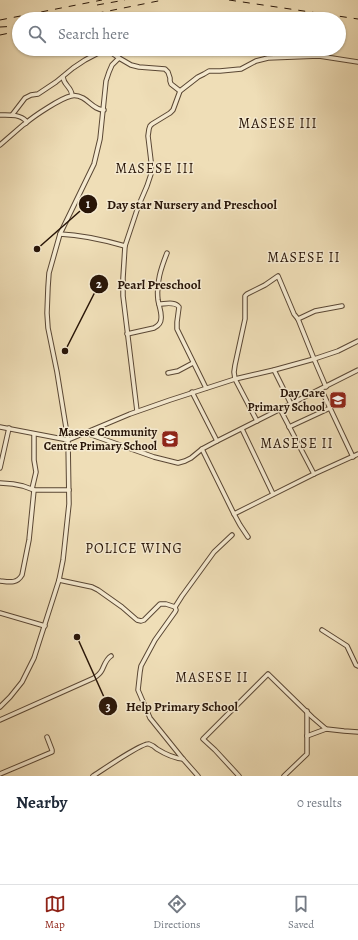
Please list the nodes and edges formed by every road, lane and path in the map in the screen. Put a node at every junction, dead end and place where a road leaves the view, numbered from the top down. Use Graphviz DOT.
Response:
graph roads {
  1 [pos="94,56"];
  2 [pos="116,56"];
  3 [pos="119,58"];
  4 [pos="358,62"];
  5 [pos="63,77"];
  6 [pos="180,91"];
  7 [pos="72,95"];
  8 [pos="104,110"];
  9 [pos="0,115"];
  10 [pos="12,115"];
  11 [pos="22,117"];
  12 [pos="31,118"];
  13 [pos="26,123"];
  14 [pos="0,145"];
  15 [pos="60,234"];
  16 [pos="125,246"];
  17 [pos="167,253"];
  18 [pos="159,304"];
  19 [pos="342,306"];
  20 [pos="298,319"];
  21 [pos="127,334"];
  22 [pos="358,341"];
  23 [pos="314,359"];
  24 [pos="193,363"];
  25 [pos="274,370"];
  26 [pos="358,370"];
  27 [pos="168,373"];
  28 [pos="235,380"];
  29 [pos="326,387"];
  30 [pos="206,388"];
  31 [pos="321,389"];
  32 [pos="192,392"];
  33 [pos="291,404"];
  34 [pos="330,408"];
  35 [pos="280,409"];
  36 [pos="137,412"];
  37 [pos="257,421"];
  38 [pos="0,427"];
  39 [pos="289,427"];
  40 [pos="9,428"];
  41 [pos="242,428"];
  42 [pos="86,433"];
  43 [pos="34,434"];
  44 [pos="68,440"];
  45 [pos="217,440"];
  46 [pos="202,449"];
  47 [pos="358,454"];
  48 [pos="353,457"];
  49 [pos="0,468"];
  50 [pos="314,474"];
  51 [pos="0,483"];
  52 [pos="33,489"];
  53 [pos="69,490"];
  54 [pos="273,494"];
  55 [pos="234,514"];
  56 [pos="232,535"];
  57 [pos="248,537"];
  58 [pos="59,580"];
  59 [pos="0,581"];
  60 [pos="175,607"];
  61 [pos="0,613"];
  62 [pos="45,626"];
  63 [pos="322,630"];
  64 [pos="111,656"];
  65 [pos="358,666"];
  66 [pos="0,707"];
  67 [pos="307,711"];
  68 [pos="0,720"];
  69 [pos="326,729"];
  70 [pos="358,732"];
  71 [pos="307,736"];
  72 [pos="47,737"];
  73 [pos="183,759"];
  74 [pos="0,774"];
  75 [pos="93,776"];
  76 [pos="198,776"];
  77 [pos="239,776"];
  78 [pos="284,776"];
  1 -- 5 [label="street"];
  2 -- 3 [label="street"];
  3 -- 6 [label="street"];
  3 -- 8 [label="street"];
  4 -- 6 [label="street"];
  5 -- 7 [label="street"];
  5 -- 10 [label="street"];
  6 -- 16 [label="street"];
  7 -- 8 [label="street"];
  7 -- 12 [label="street"];
  8 -- 15 [label="street"];
  9 -- 10 [label="street"];
  10 -- 11 [label="street"];
  11 -- 12 [label="street"];
  11 -- 13 [label="street"];
  12 -- 13 [label="street"];
  13 -- 14 [label="street"];
  15 -- 16 [label="street"];
  15 -- 44 [label="street"];
  16 -- 21 [label="street"];
  17 -- 18 [label="street"];
  18 -- 21 [label="street"];
  18 -- 24 [label="street"];
  19 -- 20 [label="street"];
  20 -- 23 [label="street"];
  20 -- 28 [label="street"];
  21 -- 36 [label="street"];
  22 -- 23 [label="street"];
  23 -- 25 [label="street"];
  23 -- 29 [label="street"];
  24 -- 27 [label="street"];
  24 -- 30 [label="street"];
  25 -- 28 [label="street"];
  25 -- 33 [label="street"];
  26 -- 29 [label="street"];
  28 -- 30 [label="street"];
  28 -- 37 [label="street"];
  29 -- 31 [label="street"];
  30 -- 32 [label="street"];
  31 -- 33 [label="street"];
  31 -- 34 [label="street"];
  32 -- 36 [label="street"];
  32 -- 45 [label="street"];
  33 -- 35 [label="street"];
  34 -- 39 [label="street"];
  34 -- 48 [label="street"];
  35 -- 37 [label="street"];
  35 -- 39 [label="street"];
  36 -- 42 [label="street"];
  37 -- 41 [label="street"];
  38 -- 40 [label="street"];
  39 -- 50 [label="street"];
  40 -- 43 [label="street"];
  40 -- 49 [label="street"];
  41 -- 45 [label="street"];
  41 -- 54 [label="street"];
  42 -- 44 [label="street"];
  42 -- 46 [label="street"];
  43 -- 44 [label="street"];
  43 -- 52 [label="street"];
  44 -- 53 [label="street"];
  45 -- 46 [label="street"];
  46 -- 55 [label="street"];
  47 -- 48 [label="street"];
  48 -- 50 [label="street"];
  50 -- 54 [label="street"];
  51 -- 52 [label="street"];
  52 -- 53 [label="street"];
  52 -- 59 [label="street"];
  53 -- 58 [label="street"];
  54 -- 55 [label="street"];
  55 -- 57 [label="street"];
  56 -- 60 [label="street"];
  58 -- 60 [label="street"];
  58 -- 62 [label="street"];
  60 -- 73 [label="street"];
  61 -- 62 [label="street"];
  62 -- 66 [label="street"];
  63 -- 65 [label="street"];
  64 -- 68 [label="street"];
  67 -- 69 [label="street"];
  67 -- 71 [label="street"];
  67 -- 77 [label="street"];
  69 -- 70 [label="street"];
  69 -- 71 [label="street"];
  71 -- 78 [label="street"];
  72 -- 74 [label="street"];
  73 -- 75 [label="street"];
  73 -- 76 [label="street"];
}
